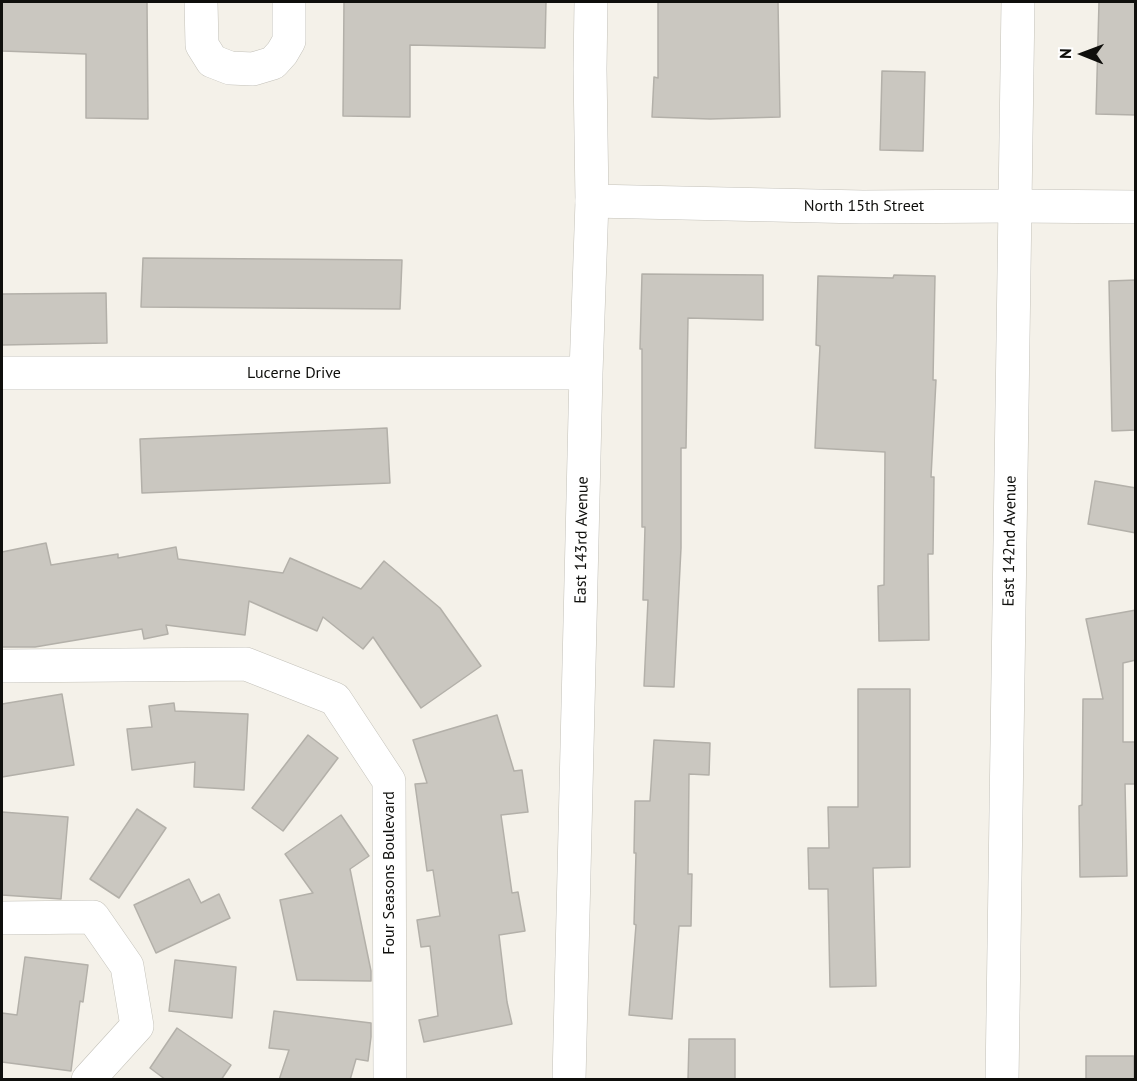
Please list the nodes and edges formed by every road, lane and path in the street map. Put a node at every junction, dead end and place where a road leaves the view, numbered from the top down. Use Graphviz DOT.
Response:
graph roads {
  1 [pos="201,2"];
  2 [pos="289,2"];
  3 [pos="591,2"];
  4 [pos="1018,2"];
  5 [pos="592,201"];
  6 [pos="1015,206"];
  7 [pos="1136,207"];
  8 [pos="2,373"];
  9 [pos="586,373"];
  10 [pos="2,666"];
  11 [pos="2,918"];
  12 [pos="88,1080"];
  13 [pos="390,1080"];
  14 [pos="569,1080"];
  15 [pos="1002,1080"];
  1 -- 2 [label="street"];
  3 -- 5 [label="street, East 143rd Avenue"];
  4 -- 6 [label="street, East 142nd Avenue"];
  5 -- 6 [label="street, North 15th Street"];
  5 -- 9 [label="street, East 143rd Avenue"];
  6 -- 7 [label="street, North 15th Street"];
  6 -- 15 [label="street, East 142nd Avenue"];
  8 -- 9 [label="street, Lucerne Drive"];
  9 -- 14 [label="street, East 143rd Avenue"];
  10 -- 13 [label="street, Four Seasons Boulevard"];
  11 -- 12 [label="street"];
}
